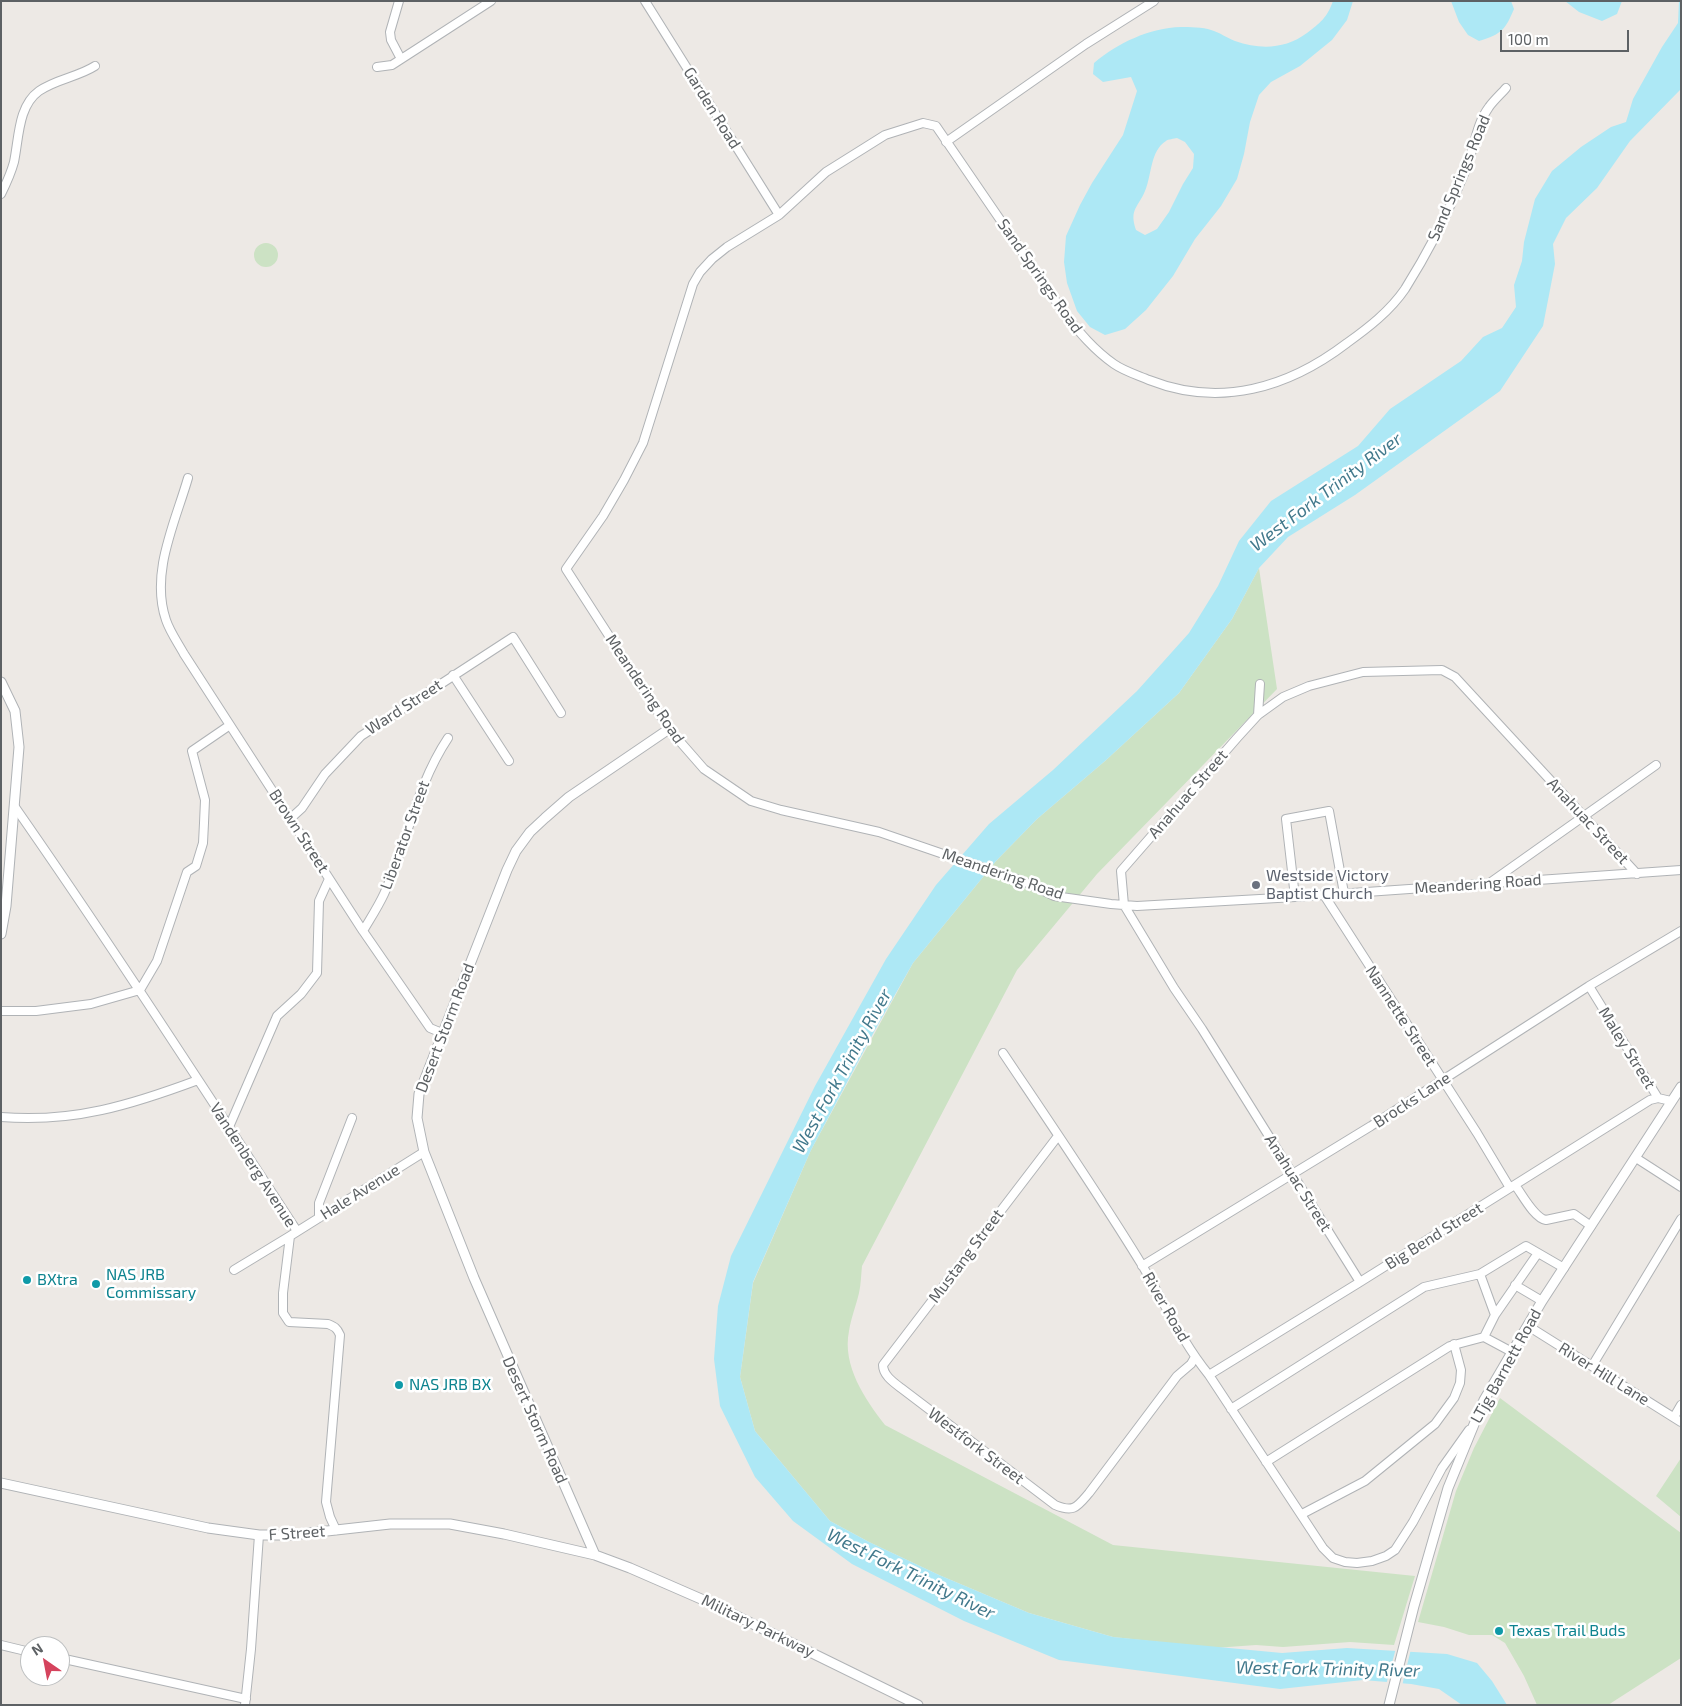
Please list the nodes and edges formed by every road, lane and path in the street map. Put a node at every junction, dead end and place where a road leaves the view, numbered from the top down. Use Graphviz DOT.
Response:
graph roads {
  1 [pos="399,1"];
  2 [pos="491,1"];
  3 [pos="645,1"];
  4 [pos="1154,1"];
  5 [pos="401,59"];
  6 [pos="96,66"];
  7 [pos="377,67"];
  8 [pos="1506,88"];
  9 [pos="946,142"];
  10 [pos="1,194"];
  11 [pos="779,215"];
  12 [pos="188,478"];
  13 [pos="566,569"];
  14 [pos="453,675"];
  15 [pos="1,682"];
  16 [pos="1260,684"];
  17 [pos="562,713"];
  18 [pos="1258,715"];
  19 [pos="230,725"];
  20 [pos="669,729"];
  21 [pos="448,738"];
  22 [pos="509,761"];
  23 [pos="1656,765"];
  24 [pos="15,807"];
  25 [pos="1584,816"];
  26 [pos="291,818"];
  27 [pos="1681,870"];
  28 [pos="1637,874"];
  29 [pos="329,880"];
  30 [pos="1489,883"];
  31 [pos="1344,893"];
  32 [pos="1324,895"];
  33 [pos="1295,897"];
  34 [pos="1124,905"];
  35 [pos="4,906"];
  36 [pos="363,931"];
  37 [pos="1681,931"];
  38 [pos="1,934"];
  39 [pos="1589,986"];
  40 [pos="140,990"];
  41 [pos="1,1011"];
  42 [pos="442,1033"];
  43 [pos="1003,1053"];
  44 [pos="198,1080"];
  45 [pos="1443,1080"];
  46 [pos="1681,1086"];
  47 [pos="1658,1098"];
  48 [pos="1671,1101"];
  49 [pos="1,1117"];
  50 [pos="352,1118"];
  51 [pos="229,1127"];
  52 [pos="1058,1136"];
  53 [pos="424,1152"];
  54 [pos="1636,1158"];
  55 [pos="1293,1174"];
  56 [pos="1513,1186"];
  57 [pos="1681,1187"];
  58 [pos="319,1218"];
  59 [pos="1681,1219"];
  60 [pos="1591,1226"];
  61 [pos="297,1231"];
  62 [pos="290,1236"];
  63 [pos="1538,1253"];
  64 [pos="1142,1266"];
  65 [pos="1564,1268"];
  66 [pos="234,1270"];
  67 [pos="1480,1274"];
  68 [pos="1360,1282"];
  69 [pos="1515,1285"];
  70 [pos="1542,1302"];
  71 [pos="1496,1315"];
  72 [pos="1528,1326"];
  73 [pos="1484,1337"];
  74 [pos="1454,1344"];
  75 [pos="1512,1352"];
  76 [pos="1195,1358"];
  77 [pos="1592,1366"];
  78 [pos="1209,1375"];
  79 [pos="889,1377"];
  80 [pos="1681,1405"];
  81 [pos="1231,1409"];
  82 [pos="1677,1419"];
  83 [pos="1473,1424"];
  84 [pos="1266,1462"];
  85 [pos="1,1483"];
  86 [pos="1302,1514"];
  87 [pos="336,1530"];
  88 [pos="259,1535"];
  89 [pos="595,1555"];
  90 [pos="1,1646"];
  91 [pos="20,1650"];
  92 [pos="70,1660"];
  93 [pos="246,1702"];
  94 [pos="918,1705"];
  95 [pos="1389,1705"];
  1 -- 5 [label="street"];
  2 -- 5 [label="street"];
  3 -- 11 [label="street, Garden Road"];
  4 -- 9 [label="street"];
  5 -- 7 [label="street"];
  6 -- 10 [label="street"];
  8 -- 9 [label="street, Sand Springs Road"];
  9 -- 11 [label="street, Sand Springs Road"];
  11 -- 13 [label="street, Sand Springs Road"];
  12 -- 19 [label="street, Brown Street"];
  13 -- 20 [label="street, Meandering Road"];
  14 -- 17 [label="street"];
  14 -- 22 [label="street, Ward Street"];
  14 -- 26 [label="street, Ward Street"];
  15 -- 24 [label="street"];
  16 -- 18 [label="street"];
  18 -- 25 [label="street, Anahuac Street"];
  18 -- 34 [label="street, Anahuac Street"];
  19 -- 26 [label="street, Brown Street"];
  19 -- 40 [label="street"];
  20 -- 34 [label="street, Meandering Road"];
  20 -- 42 [label="street, Desert Storm Road"];
  21 -- 36 [label="street, Liberator Street"];
  23 -- 25 [label="street"];
  24 -- 35 [label="street"];
  24 -- 40 [label="street, Vandenberg Avenue"];
  25 -- 28 [label="street, Anahuac Street"];
  25 -- 30 [label="street"];
  26 -- 29 [label="street, Brown Street"];
  27 -- 28 [label="street, Meandering Road"];
  28 -- 30 [label="street, Meandering Road"];
  29 -- 36 [label="street, Brown Street"];
  29 -- 51 [label="street"];
  30 -- 31 [label="street, Meandering Road"];
  31 -- 32 [label="street, Meandering Road"];
  31 -- 33 [label="street"];
  32 -- 33 [label="street, Meandering Road"];
  32 -- 45 [label="street, Nannette Street"];
  33 -- 34 [label="street, Meandering Road"];
  34 -- 55 [label="street, Anahuac Street"];
  35 -- 38 [label="street"];
  36 -- 42 [label="street, Brown Street"];
  37 -- 39 [label="street, Brocks Lane"];
  39 -- 45 [label="street, Brocks Lane"];
  39 -- 47 [label="street, Maley Street"];
  40 -- 41 [label="street"];
  40 -- 44 [label="street, Vandenberg Avenue"];
  42 -- 53 [label="street, Desert Storm Road"];
  43 -- 52 [label="street, River Road"];
  44 -- 49 [label="street"];
  44 -- 51 [label="street, Vandenberg Avenue"];
  45 -- 55 [label="street, Brocks Lane"];
  45 -- 56 [label="street, Nannette Street"];
  46 -- 48 [label="street, LTjg Barnett Road"];
  47 -- 48 [label="street, Maley Street"];
  47 -- 56 [label="street, Big Bend Street"];
  48 -- 54 [label="street, LTjg Barnett Road"];
  50 -- 58 [label="street"];
  51 -- 61 [label="street, Vandenberg Avenue"];
  52 -- 64 [label="street, River Road"];
  52 -- 79 [label="street, Mustang Street"];
  53 -- 58 [label="street, Hale Avenue"];
  53 -- 89 [label="street, Desert Storm Road"];
  54 -- 57 [label="street"];
  54 -- 60 [label="street, LTjg Barnett Road"];
  55 -- 64 [label="street, Brocks Lane"];
  55 -- 68 [label="street, Anahuac Street"];
  56 -- 60 [label="street, Nannette Street"];
  56 -- 68 [label="street, Big Bend Street"];
  58 -- 61 [label="street, Hale Avenue"];
  59 -- 77 [label="street"];
  60 -- 65 [label="street, LTjg Barnett Road"];
  61 -- 62 [label="street, Vandenberg Avenue"];
  62 -- 66 [label="street"];
  62 -- 87 [label="street, Vandenberg Avenue"];
  63 -- 65 [label="street"];
  63 -- 67 [label="street"];
  63 -- 69 [label="street"];
  64 -- 76 [label="street, River Road"];
  65 -- 70 [label="street, LTjg Barnett Road"];
  67 -- 71 [label="street"];
  67 -- 81 [label="street"];
  68 -- 78 [label="street, Big Bend Street"];
  69 -- 70 [label="street"];
  69 -- 71 [label="street"];
  70 -- 72 [label="street, LTjg Barnett Road"];
  71 -- 73 [label="street"];
  72 -- 75 [label="street, LTjg Barnett Road"];
  72 -- 77 [label="street, River Hill Lane"];
  73 -- 74 [label="street"];
  73 -- 75 [label="street"];
  74 -- 84 [label="street"];
  74 -- 86 [label="street"];
  75 -- 83 [label="street, LTjg Barnett Road"];
  76 -- 78 [label="street, River Road"];
  76 -- 79 [label="street, Westfork Street"];
  77 -- 82 [label="street, River Hill Lane"];
  78 -- 81 [label="street, River Road"];
  80 -- 82 [label="street"];
  81 -- 84 [label="street, River Road"];
  83 -- 86 [label="street, River Road"];
  83 -- 95 [label="street, LTjg Barnett Road"];
  84 -- 86 [label="street, River Road"];
  85 -- 88 [label="street, F Street"];
  87 -- 88 [label="street, F Street"];
  87 -- 89 [label="street, F Street"];
  88 -- 93 [label="street"];
  89 -- 94 [label="street, Military Parkway"];
  90 -- 91 [label="street"];
  92 -- 93 [label="street"];
}
